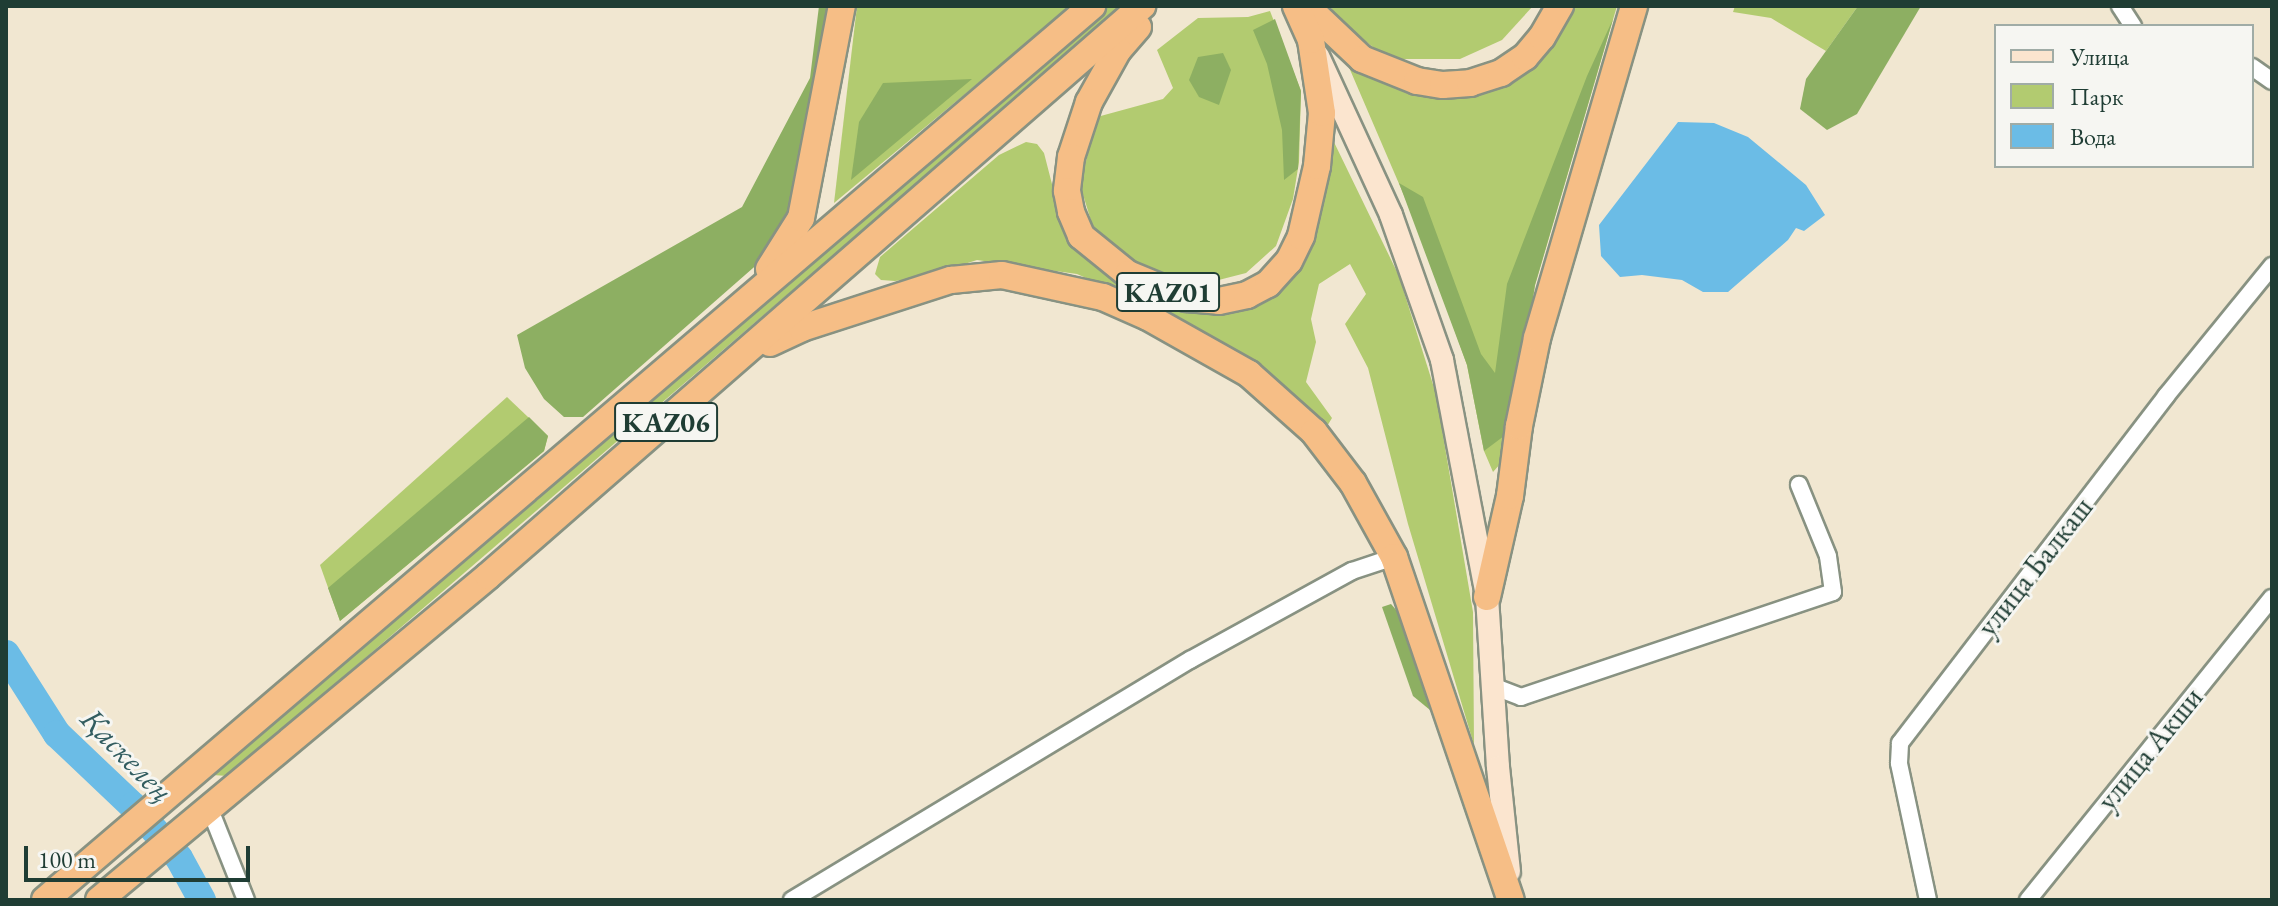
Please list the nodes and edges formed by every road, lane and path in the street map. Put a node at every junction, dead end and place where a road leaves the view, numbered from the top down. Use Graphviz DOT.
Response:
graph roads {
  1 [pos="842,6"];
  2 [pos="1092,6"];
  3 [pos="1142,6"];
  4 [pos="1157,6"];
  5 [pos="1296,6"];
  6 [pos="1306,6"];
  7 [pos="1560,6"];
  8 [pos="1634,6"];
  9 [pos="2120,6"];
  10 [pos="2132,24"];
  11 [pos="1311,40"];
  12 [pos="2254,68"];
  13 [pos="2272,81"];
  14 [pos="2272,266"];
  15 [pos="754,292"];
  16 [pos="705,389"];
  17 [pos="1799,485"];
  18 [pos="1394,557"];
  19 [pos="1487,597"];
  20 [pos="2272,598"];
  21 [pos="1495,687"];
  22 [pos="209,807"];
  23 [pos="45,900"];
  24 [pos="99,900"];
  25 [pos="246,900"];
  26 [pos="792,900"];
  27 [pos="1512,900"];
  28 [pos="1928,900"];
  29 [pos="2028,900"];
  1 -- 15 [label="highway"];
  2 -- 15 [label="highway, KАZ06"];
  3 -- 16 [label="highway, KАZ06"];
  4 -- 11 [label="highway, KАZ01"];
  5 -- 11 [label="highway, KАZ01"];
  6 -- 7 [label="highway"];
  8 -- 19 [label="highway"];
  9 -- 10 [label="street"];
  11 -- 19 [label="main road"];
  12 -- 13 [label="street"];
  14 -- 28 [label="street, улица Балкаш"];
  15 -- 23 [label="highway, KАZ06"];
  16 -- 18 [label="highway"];
  16 -- 22 [label="highway, KАZ06"];
  17 -- 21 [label="street"];
  18 -- 26 [label="street"];
  18 -- 27 [label="highway"];
  19 -- 21 [label="main road"];
  20 -- 29 [label="street, улица Акши"];
  21 -- 27 [label="main road"];
  22 -- 24 [label="highway, KАZ06"];
  22 -- 25 [label="street"];
}
